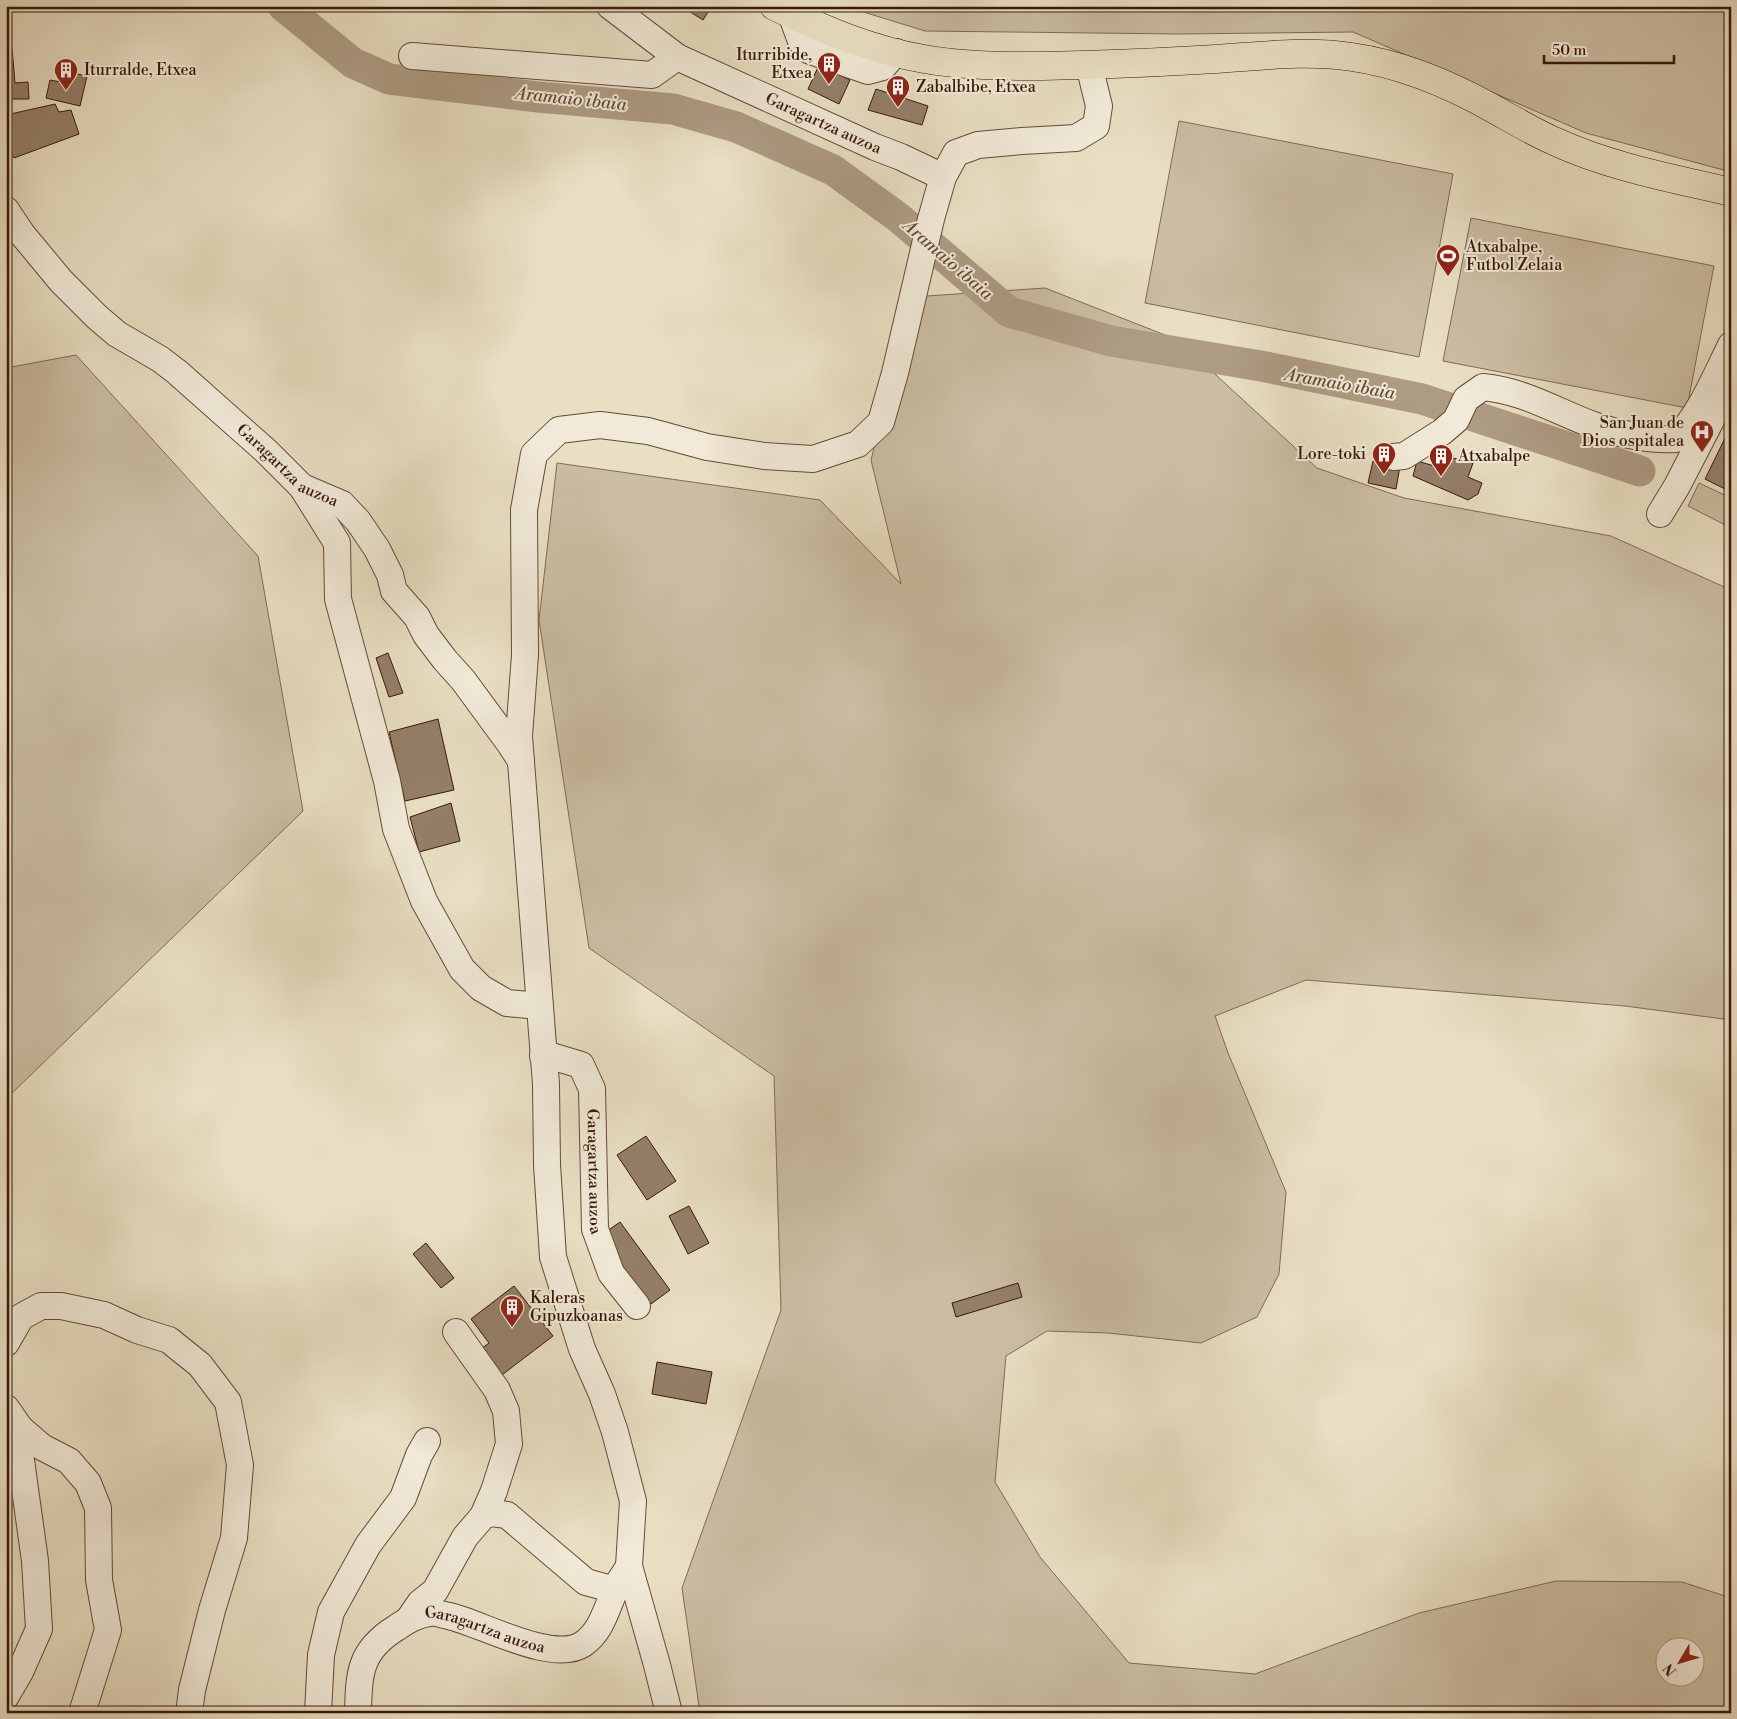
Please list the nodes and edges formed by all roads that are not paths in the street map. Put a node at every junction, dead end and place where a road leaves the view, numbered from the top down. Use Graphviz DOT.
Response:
graph roads {
  1 [pos="610,6"];
  2 [pos="782,10"];
  3 [pos="412,56"];
  4 [pos="677,56"];
  5 [pos="1089,66"];
  6 [pos="943,178"];
  7 [pos="1731,192"];
  8 [pos="6,210"];
  9 [pos="1731,345"];
  10 [pos="1731,383"];
  11 [pos="1393,457"];
  12 [pos="302,487"];
  13 [pos="1660,514"];
  14 [pos="521,762"];
  15 [pos="540,1006"];
  16 [pos="543,1056"];
  17 [pos="637,1306"];
  18 [pos="456,1332"];
  19 [pos="6,1343"];
  20 [pos="13,1418"];
  21 [pos="427,1441"];
  22 [pos="483,1516"];
  23 [pos="629,1566"];
  24 [pos="615,1590"];
  25 [pos="409,1619"];
  26 [pos="6,1696"];
  27 [pos="82,1713"];
  28 [pos="190,1713"];
  29 [pos="318,1713"];
  30 [pos="358,1713"];
  31 [pos="669,1713"];
  1 -- 4 [label="street, Garagartza auzoa"];
  2 -- 5 [label="main road"];
  3 -- 4 [label="street"];
  4 -- 6 [label="street, Garagartza auzoa"];
  5 -- 6 [label="street"];
  5 -- 7 [label="main road"];
  6 -- 14 [label="street"];
  8 -- 12 [label="street, Garagartza auzoa"];
  9 -- 11 [label="street"];
  10 -- 13 [label="street"];
  12 -- 14 [label="street, Garagartza auzoa"];
  12 -- 15 [label="street"];
  14 -- 15 [label="street"];
  15 -- 16 [label="street"];
  16 -- 17 [label="street, Garagartza auzoa"];
  16 -- 23 [label="street"];
  18 -- 22 [label="street"];
  19 -- 28 [label="street"];
  20 -- 26 [label="street"];
  20 -- 27 [label="street"];
  21 -- 29 [label="street"];
  22 -- 24 [label="street"];
  22 -- 25 [label="street"];
  23 -- 24 [label="street, Garagartza auzoa"];
  23 -- 31 [label="street"];
  24 -- 25 [label="street, Garagartza auzoa"];
  25 -- 30 [label="street, Garagartza auzoa"];
}
